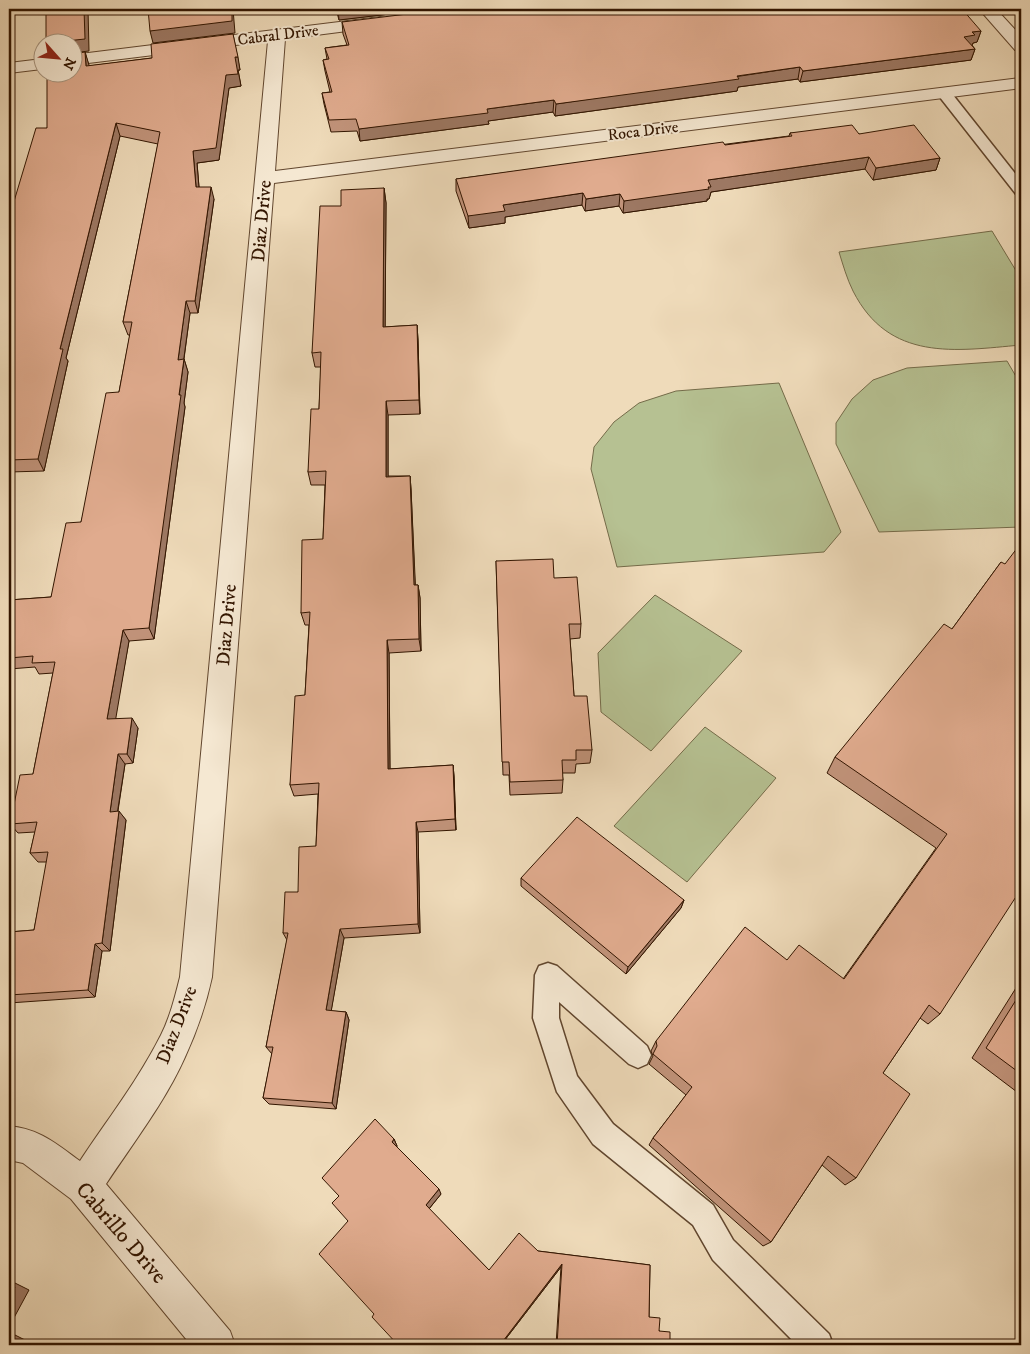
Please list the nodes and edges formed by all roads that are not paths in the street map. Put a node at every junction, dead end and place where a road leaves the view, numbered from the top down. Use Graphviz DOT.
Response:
graph roads {
  1 [pos="988,9"];
  2 [pos="395,20"];
  3 [pos="277,35"];
  4 [pos="1021,46"];
  5 [pos="82,59"];
  6 [pos="32,66"];
  7 [pos="10,72"];
  8 [pos="1021,83"];
  9 [pos="944,93"];
  10 [pos="265,178"];
  11 [pos="1021,191"];
  12 [pos="638,1054"];
  13 [pos="9,1143"];
  14 [pos="84,1186"];
  15 [pos="216,1345"];
  16 [pos="818,1345"];
  1 -- 4 [label="street"];
  2 -- 3 [label="street, Cabral Drive"];
  3 -- 5 [label="street, Cabral Drive"];
  3 -- 10 [label="street, Diaz Drive"];
  6 -- 7 [label="street"];
  8 -- 9 [label="street, Roca Drive"];
  9 -- 10 [label="street, Roca Drive"];
  9 -- 11 [label="lane"];
  10 -- 14 [label="street, Diaz Drive"];
  12 -- 16 [label="lane"];
  13 -- 14 [label="street, Cabrillo Drive"];
  14 -- 15 [label="street, Cabrillo Drive"];
}
